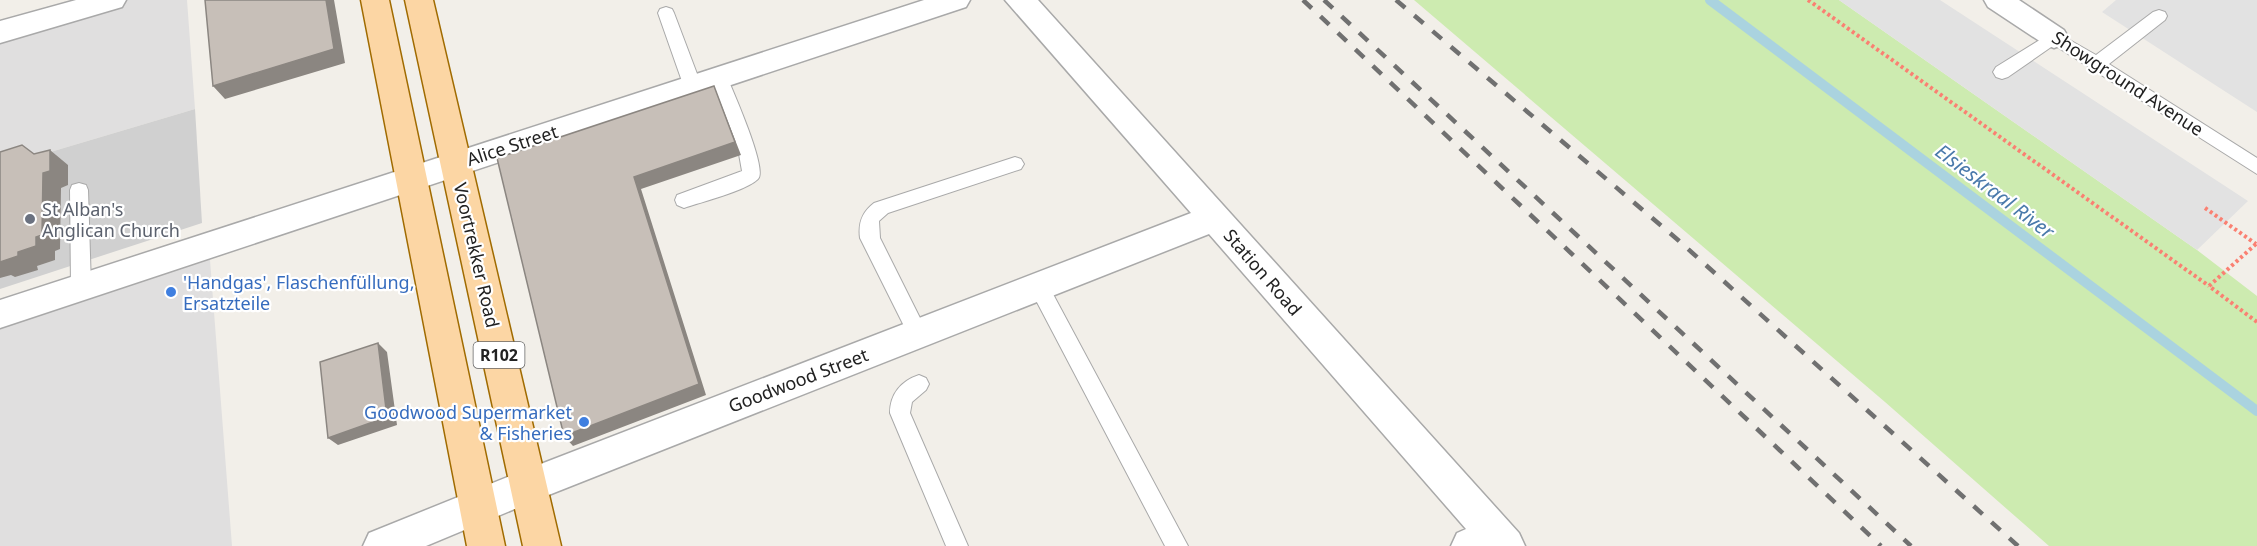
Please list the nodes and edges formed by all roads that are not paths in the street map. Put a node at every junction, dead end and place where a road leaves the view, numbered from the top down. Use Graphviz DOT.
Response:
graph roads {
  1 [pos="112,0"];
  2 [pos="375,0"];
  3 [pos="419,0"];
  4 [pos="956,0"];
  5 [pos="1019,0"];
  6 [pos="1998,0"];
  7 [pos="666,14"];
  8 [pos="2159,16"];
  9 [pos="0,32"];
  10 [pos="2054,37"];
  11 [pos="2097,64"];
  12 [pos="2002,72"];
  13 [pos="706,83"];
  14 [pos="456,164"];
  15 [pos="1015,164"];
  16 [pos="2257,167"];
  17 [pos="412,178"];
  18 [pos="79,190"];
  19 [pos="684,200"];
  20 [pos="1215,218"];
  21 [pos="81,287"];
  22 [pos="1039,287"];
  23 [pos="0,314"];
  24 [pos="918,333"];
  25 [pos="919,384"];
  26 [pos="528,486"];
  27 [pos="478,506"];
  28 [pos="1490,542"];
  29 [pos="382,546"];
  30 [pos="486,546"];
  31 [pos="542,546"];
  32 [pos="957,546"];
  33 [pos="1177,546"];
  1 -- 9 [label="street"];
  2 -- 17 [label="main road, R102"];
  3 -- 14 [label="main road, Voortrekker Road / R102"];
  4 -- 13 [label="street, Alice Street"];
  5 -- 20 [label="street, Station Road"];
  6 -- 10 [label="street, Showground Avenue"];
  7 -- 13 [label="lane"];
  8 -- 11 [label="lane"];
  10 -- 11 [label="lane, Showground Avenue"];
  10 -- 12 [label="lane"];
  11 -- 16 [label="lane, Showground Avenue"];
  13 -- 14 [label="street, Alice Street"];
  13 -- 19 [label="lane"];
  14 -- 17 [label="street, Alice Street"];
  14 -- 26 [label="main road, Voortrekker Road / R102"];
  15 -- 24 [label="lane"];
  17 -- 21 [label="street, Alice Street"];
  17 -- 27 [label="main road, R102"];
  18 -- 21 [label="lane"];
  20 -- 22 [label="street, Goodwood Street"];
  20 -- 28 [label="street, Station Road"];
  21 -- 23 [label="street, Alice Street"];
  22 -- 24 [label="street, Goodwood Street"];
  22 -- 33 [label="lane"];
  24 -- 26 [label="street, Goodwood Street"];
  25 -- 32 [label="lane"];
  26 -- 27 [label="street, Goodwood Street"];
  26 -- 31 [label="main road, Voortrekker Road / R102"];
  27 -- 29 [label="street, Goodwood Street"];
  27 -- 30 [label="main road, R102"];
}
